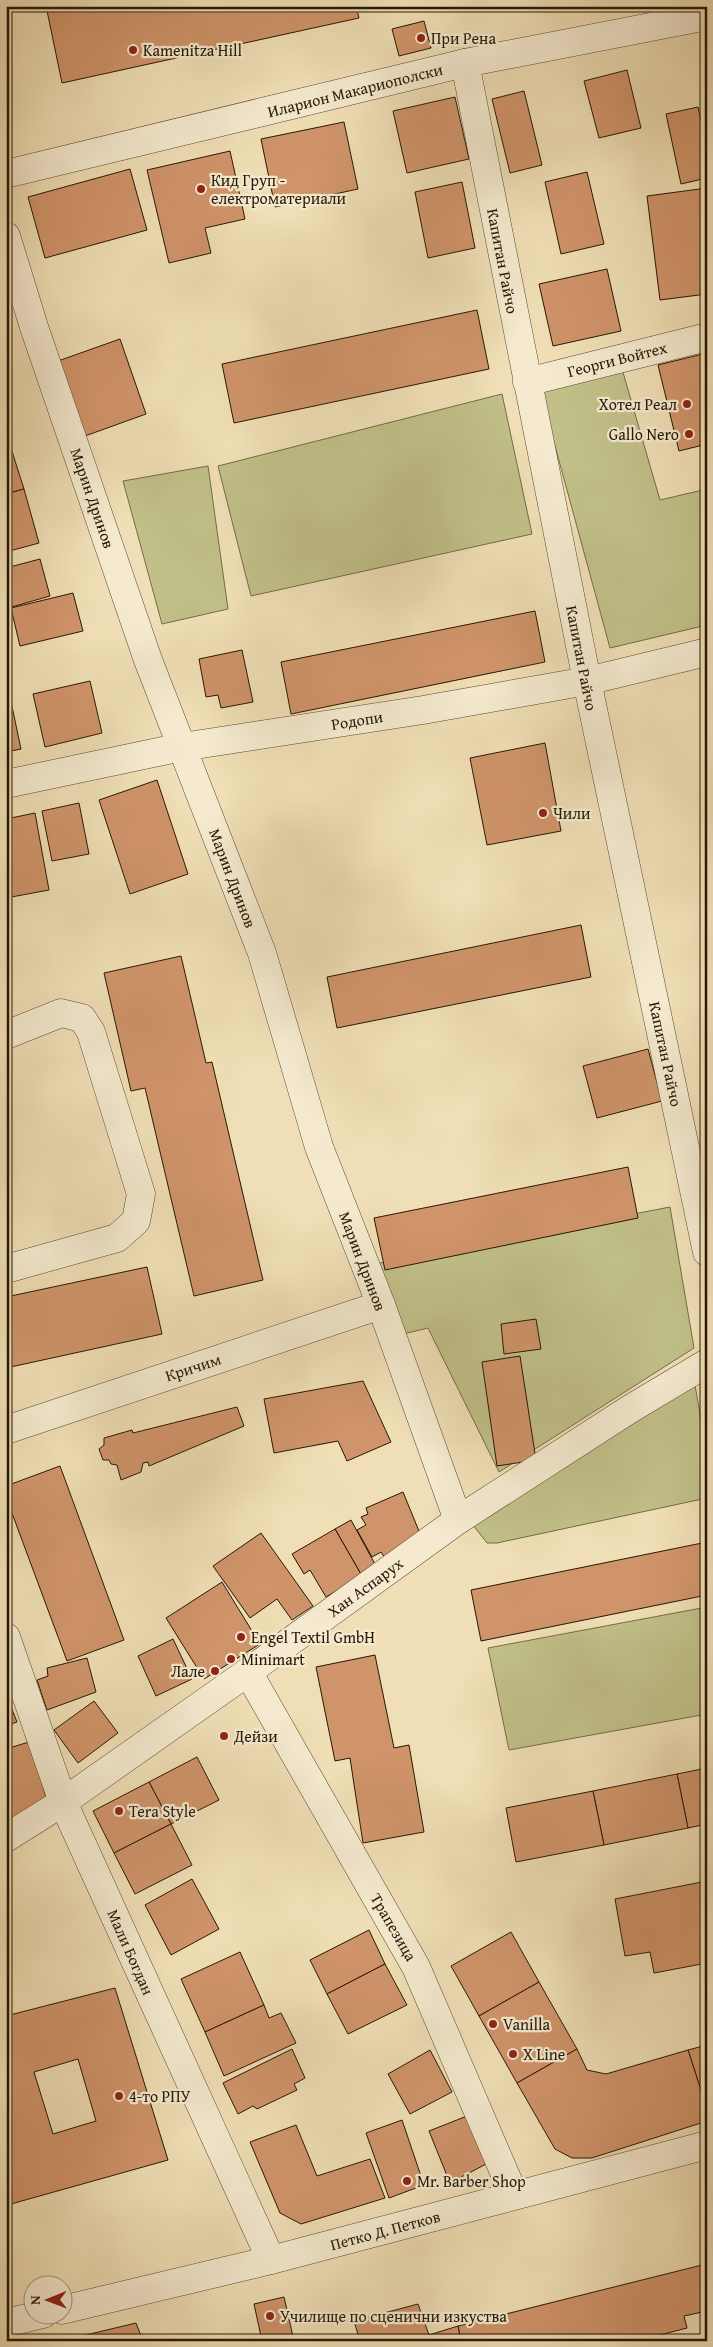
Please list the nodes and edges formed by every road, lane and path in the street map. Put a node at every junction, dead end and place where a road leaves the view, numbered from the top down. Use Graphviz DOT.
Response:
graph roads {
  1 [pos="707,16"];
  2 [pos="465,63"];
  3 [pos="6,174"];
  4 [pos="6,236"];
  5 [pos="707,337"];
  6 [pos="527,382"];
  7 [pos="707,652"];
  8 [pos="587,681"];
  9 [pos="182,747"];
  10 [pos="6,784"];
  11 [pos="6,1035"];
  12 [pos="707,1252"];
  13 [pos="6,1269"];
  14 [pos="380,1305"];
  15 [pos="707,1364"];
  16 [pos="6,1430"];
  17 [pos="458,1520"];
  18 [pos="6,1637"];
  19 [pos="248,1672"];
  20 [pos="63,1802"];
  21 [pos="6,1838"];
  22 [pos="707,2146"];
  23 [pos="514,2194"];
  24 [pos="271,2260"];
  25 [pos="72,2308"];
  26 [pos="22,2319"];
  27 [pos="6,2323"];
  1 -- 2 [label="street, Иларион Макариополски"];
  2 -- 3 [label="street, Иларион Макариополски"];
  2 -- 6 [label="street, Капитан Райчо"];
  4 -- 9 [label="street, Марин Дринов"];
  5 -- 6 [label="street, Георги Войтех"];
  6 -- 8 [label="street, Капитан Райчо"];
  7 -- 8 [label="street, Родопи"];
  8 -- 9 [label="street, Родопи"];
  8 -- 12 [label="street, Капитан Райчо"];
  9 -- 10 [label="street, Родопи"];
  9 -- 14 [label="street, Марин Дринов"];
  11 -- 13 [label="street"];
  14 -- 16 [label="street, Кричим"];
  14 -- 17 [label="street, Марин Дринов"];
  15 -- 17 [label="street, Хан Аспарух"];
  17 -- 19 [label="street, Хан Аспарух"];
  18 -- 20 [label="street, Мали Богдан"];
  19 -- 20 [label="street, Хан Аспарух"];
  19 -- 23 [label="street, Трапезица"];
  20 -- 21 [label="street, Хан Аспарух"];
  20 -- 24 [label="street, Мали Богдан"];
  22 -- 23 [label="street, Петко Д. Петков"];
  23 -- 24 [label="street, Петко Д. Петков"];
  24 -- 25 [label="street, Петко Д. Петков"];
  26 -- 27 [label="street"];
}
